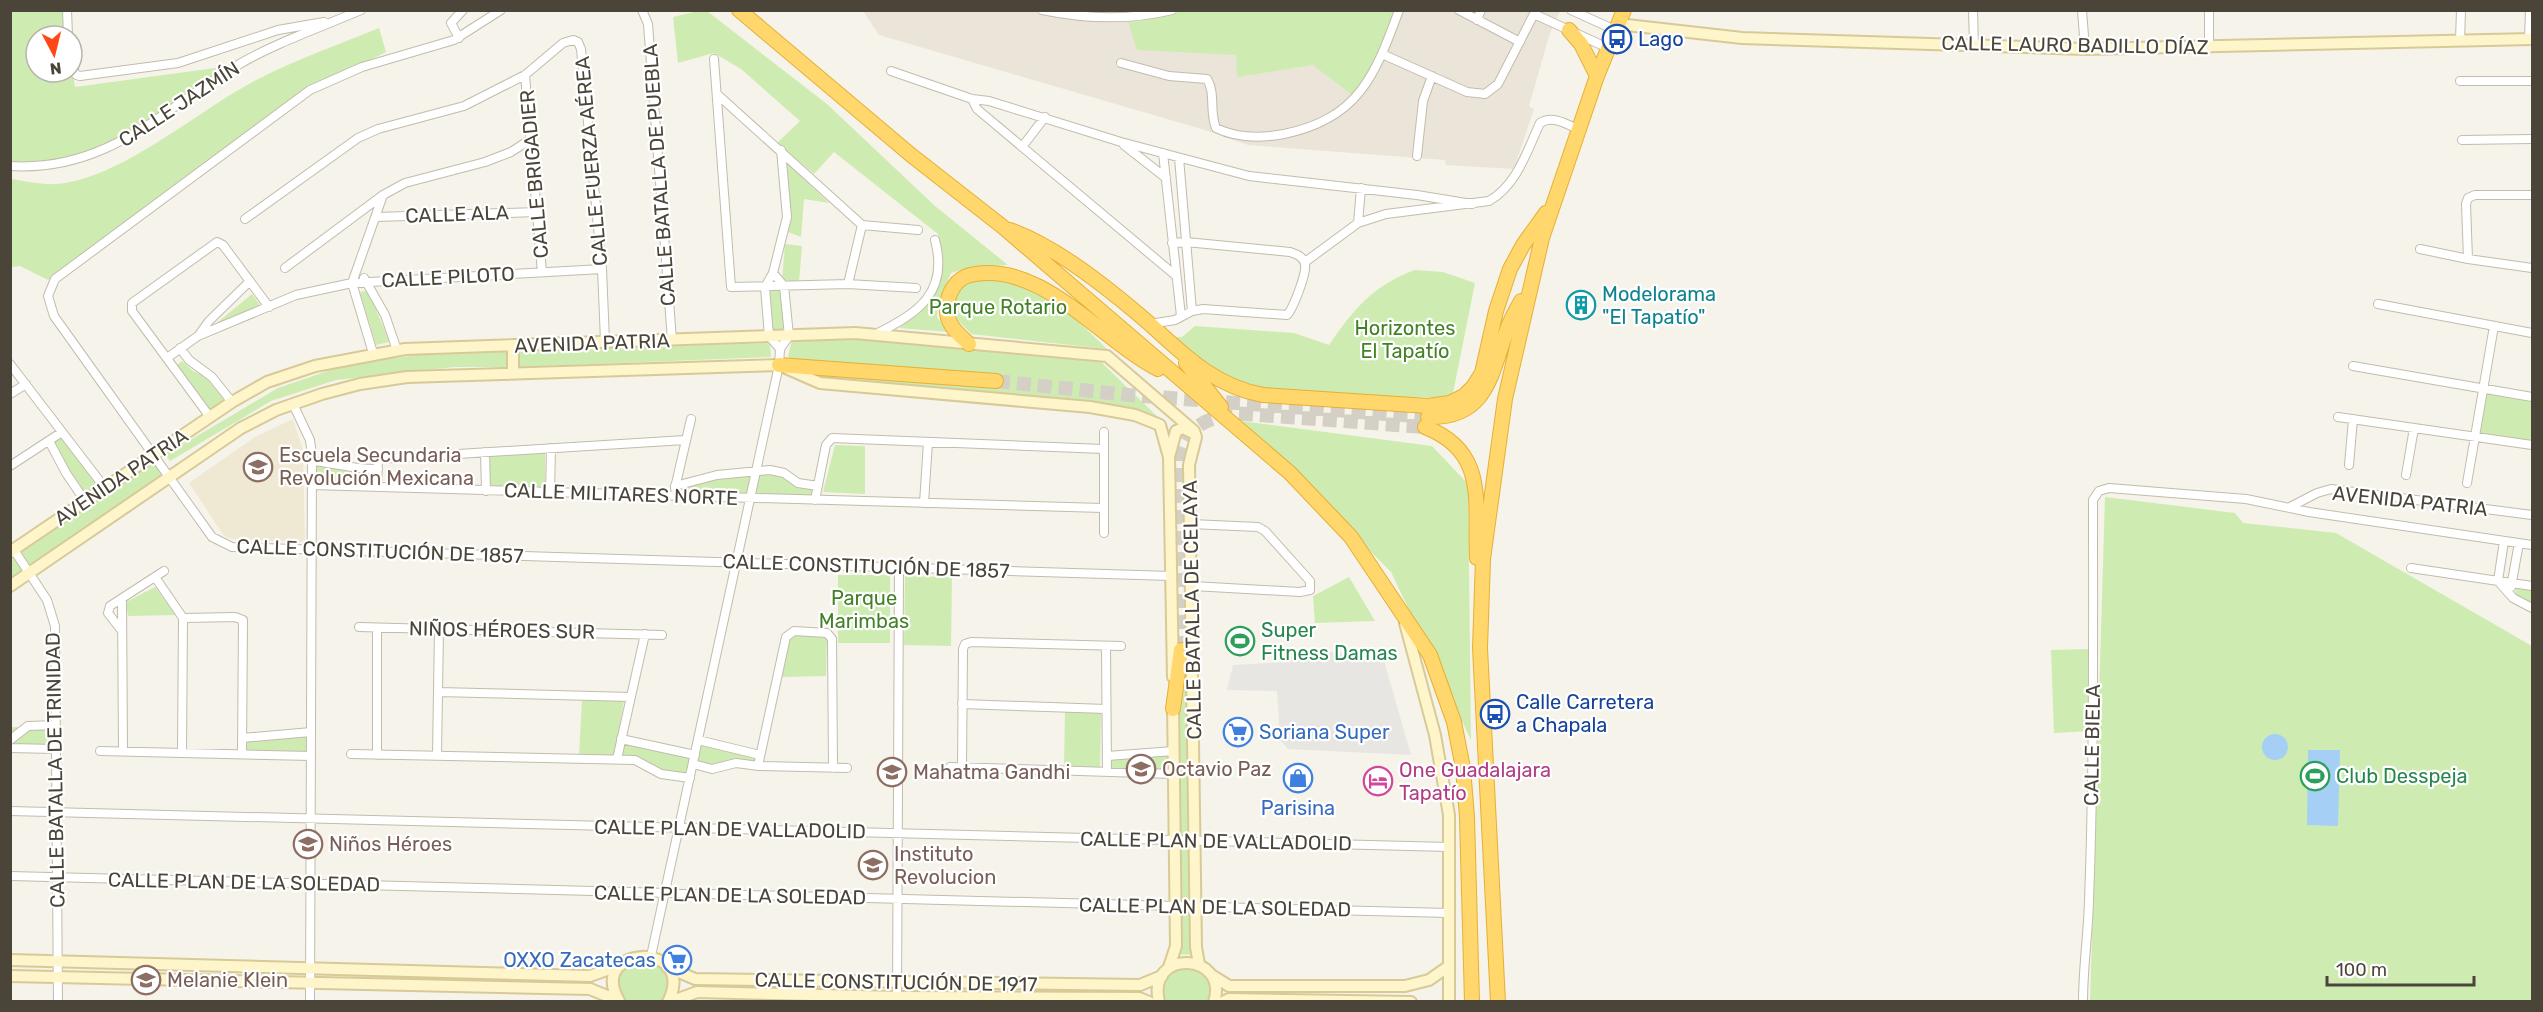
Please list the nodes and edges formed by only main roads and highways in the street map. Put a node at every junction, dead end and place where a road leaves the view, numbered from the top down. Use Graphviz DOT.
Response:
graph roads {
  1 [pos="739,10"];
  2 [pos="1624,10"];
  3 [pos="1569,30"];
  4 [pos="1597,76"];
  5 [pos="1552,207"];
  6 [pos="1003,227"];
  7 [pos="1532,279"];
  8 [pos="969,344"];
  9 [pos="1172,345"];
  10 [pos="779,365"];
  11 [pos="1176,378"];
  12 [pos="996,381"];
  13 [pos="1238,430"];
  14 [pos="1480,605"];
  15 [pos="1181,650"];
  16 [pos="1173,709"];
  17 [pos="1472,1002"];
  18 [pos="1498,1002"];
  1 -- 6 [label="highway"];
  2 -- 4 [label="highway"];
  3 -- 4 [label="highway"];
  4 -- 5 [label="highway"];
  5 -- 7 [label="highway"];
  5 -- 9 [label="highway"];
  6 -- 9 [label="highway"];
  6 -- 11 [label="highway"];
  7 -- 14 [label="highway"];
  7 -- 14 [label="highway"];
  8 -- 11 [label="highway"];
  9 -- 13 [label="highway"];
  10 -- 12 [label="highway"];
  11 -- 13 [label="highway"];
  13 -- 17 [label="highway"];
  14 -- 18 [label="highway"];
  15 -- 16 [label="highway"];
}
